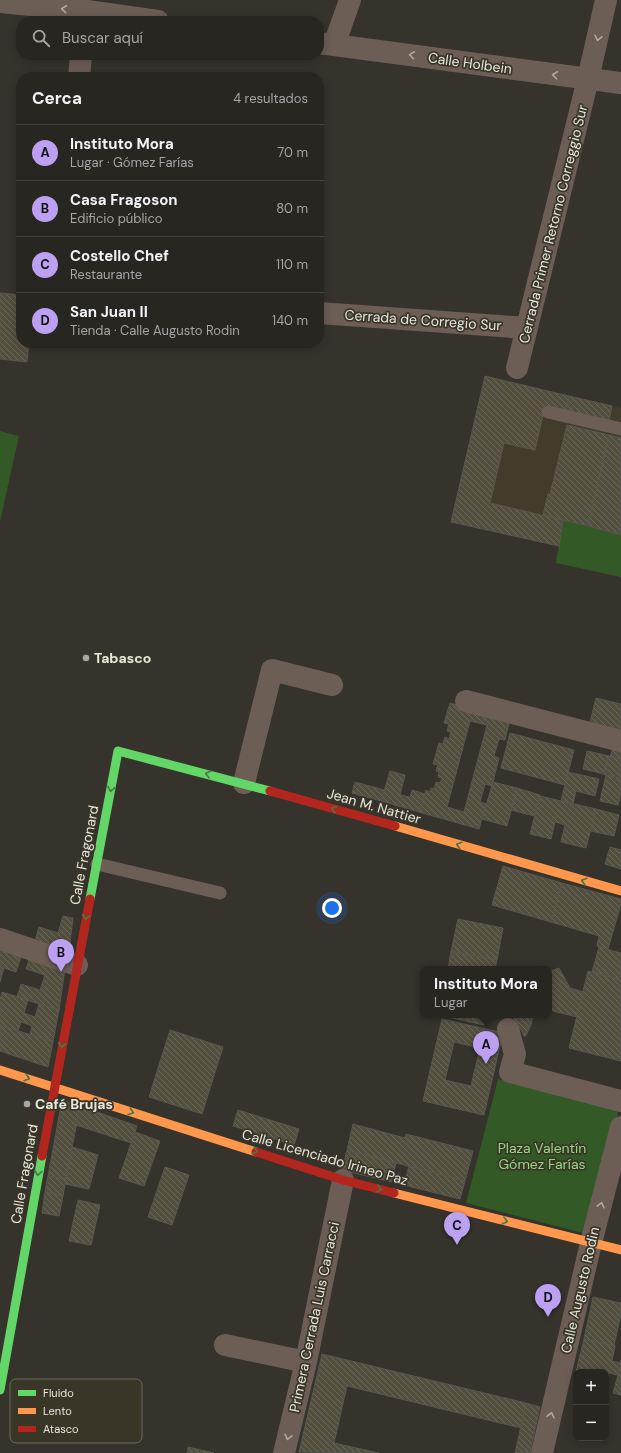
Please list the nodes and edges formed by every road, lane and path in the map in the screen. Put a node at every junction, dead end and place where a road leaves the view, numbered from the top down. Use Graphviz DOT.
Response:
graph roads {
  1 [pos="350,0"];
  2 [pos="606,0"];
  3 [pos="0,2"];
  4 [pos="88,11"];
  5 [pos="123,16"];
  6 [pos="326,44"];
  7 [pos="80,60"];
  8 [pos="79,72"];
  9 [pos="588,79"];
  10 [pos="621,84"];
  11 [pos="324,313"];
  12 [pos="527,328"];
  13 [pos="517,368"];
  14 [pos="548,412"];
  15 [pos="621,429"];
  16 [pos="332,685"];
  17 [pos="466,701"];
  18 [pos="621,741"];
  19 [pos="118,751"];
  20 [pos="244,784"];
  21 [pos="97,864"];
  22 [pos="621,891"];
  23 [pos="220,893"];
  24 [pos="0,939"];
  25 [pos="77,965"];
  26 [pos="508,1030"];
  27 [pos="0,1070"];
  28 [pos="54,1087"];
  29 [pos="621,1101"];
  30 [pos="621,1127"];
  31 [pos="343,1180"];
  32 [pos="591,1243"];
  33 [pos="621,1250"];
  34 [pos="225,1345"];
  35 [pos="306,1362"];
  36 [pos="0,1390"];
  37 [pos="284,1453"];
  38 [pos="542,1453"];
  1 -- 6 [label="street"];
  2 -- 9 [label="street, Cerrada Primer Retorno Correggio Sur, one-way"];
  4 -- 3 [label="street, one-way"];
  4 -- 5 [label="street"];
  9 -- 6 [label="street, Calle Holbein, one-way"];
  7 -- 8 [label="street"];
  9 -- 10 [label="street, Calle Holbein"];
  9 -- 12 [label="street, Cerrada Primer Retorno Correggio Sur"];
  11 -- 12 [label="street, Cerrada de Corregio Sur"];
  12 -- 13 [label="street, Cerrada Primer Retorno Correggio Sur"];
  14 -- 15 [label="lane"];
  16 -- 20 [label="street"];
  17 -- 18 [label="street"];
  20 -- 19 [label="street, Jean M. Nattier, one-way"];
  19 -- 21 [label="street, Calle Fragonard, one-way"];
  22 -- 20 [label="street, Jean M. Nattier, one-way"];
  21 -- 23 [label="lane"];
  21 -- 25 [label="street, Calle Fragonard, one-way"];
  24 -- 25 [label="street"];
  25 -- 28 [label="street, Calle Fragonard, one-way"];
  26 -- 29 [label="street"];
  27 -- 28 [label="street, Calle Licenciado Irineo Paz, one-way"];
  28 -- 31 [label="street, Calle Licenciado Irineo Paz, one-way"];
  28 -- 36 [label="street, Calle Fragonard, one-way"];
  32 -- 30 [label="street, Calle Augusto Rodin, one-way"];
  31 -- 32 [label="street, Calle Licenciado Irineo Paz, one-way"];
  31 -- 35 [label="street, Primera Cerrada Luis Carracci"];
  32 -- 33 [label="street, Calle Licenciado Irineo Paz"];
  38 -- 32 [label="street, Calle Augusto Rodin, one-way"];
  34 -- 35 [label="street"];
  35 -- 37 [label="street, Primera Cerrada Luis Carracci, one-way"];
}
